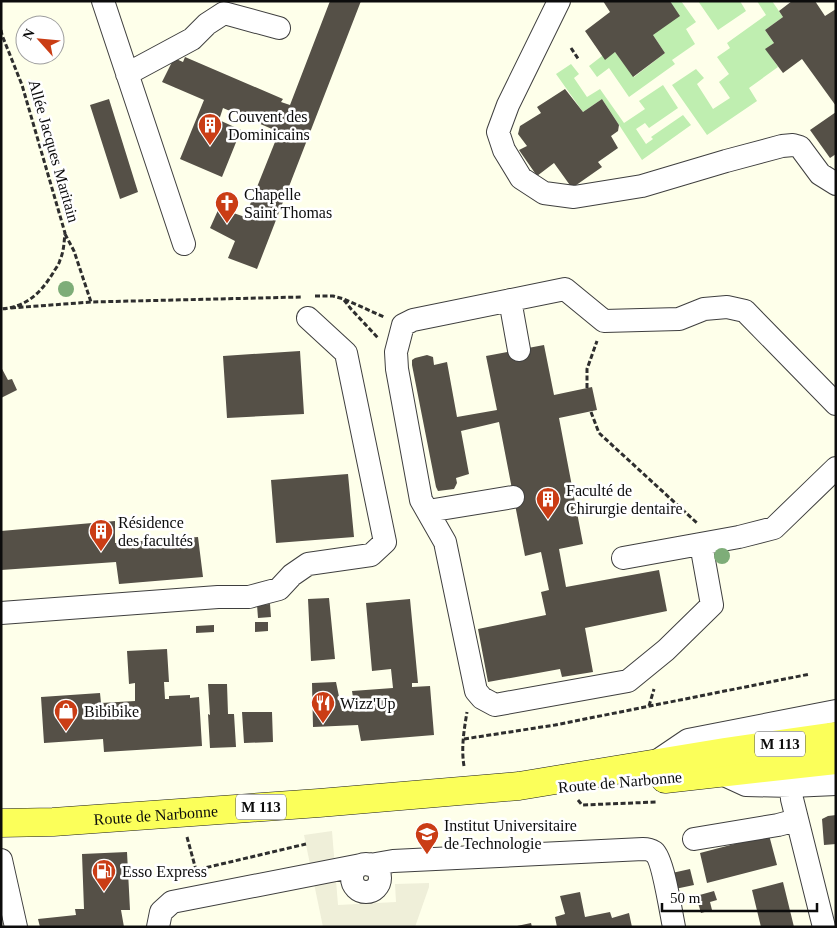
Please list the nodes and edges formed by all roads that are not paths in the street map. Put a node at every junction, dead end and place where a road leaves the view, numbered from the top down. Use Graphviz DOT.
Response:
graph roads {
  1 [pos="103,1"];
  2 [pos="559,1"];
  3 [pos="279,28"];
  4 [pos="127,74"];
  5 [pos="836,184"];
  6 [pos="184,244"];
  7 [pos="510,300"];
  8 [pos="306,307"];
  9 [pos="519,350"];
  10 [pos="836,404"];
  11 [pos="836,468"];
  12 [pos="513,497"];
  13 [pos="428,512"];
  14 [pos="709,542"];
  15 [pos="623,558"];
  16 [pos="1,613"];
  17 [pos="836,711"];
  18 [pos="836,736"];
  19 [pos="836,760"];
  20 [pos="652,764"];
  21 [pos="720,773"];
  22 [pos="836,784"];
  23 [pos="520,786"];
  24 [pos="791,786"];
  25 [pos="797,820"];
  26 [pos="1,823"];
  27 [pos="694,839"];
  28 [pos="1,860"];
  29 [pos="16,927"];
  30 [pos="158,927"];
  31 [pos="674,927"];
  32 [pos="824,927"];
  1 -- 4 [label="street"];
  2 -- 5 [label="street"];
  3 -- 4 [label="street"];
  4 -- 6 [label="street"];
  7 -- 9 [label="street"];
  7 -- 10 [label="street"];
  7 -- 13 [label="street"];
  8 -- 16 [label="street"];
  11 -- 14 [label="street"];
  12 -- 13 [label="street"];
  13 -- 14 [label="street"];
  14 -- 15 [label="street"];
  17 -- 20 [label="street, Route de Narbonne"];
  18 -- 20 [label="main road, Route de Narbonne / M 113"];
  19 -- 21 [label="main road, Route de Narbonne / M 113"];
  20 -- 23 [label="main road, Route de Narbonne / M 113"];
  21 -- 23 [label="main road, Route de Narbonne / M 113"];
  21 -- 24 [label="street"];
  22 -- 24 [label="street"];
  23 -- 26 [label="main road, Route de Narbonne / M 113"];
  24 -- 25 [label="street"];
  25 -- 27 [label="street"];
  25 -- 32 [label="street"];
  28 -- 29 [label="street"];
  30 -- 31 [label="street"];
}
